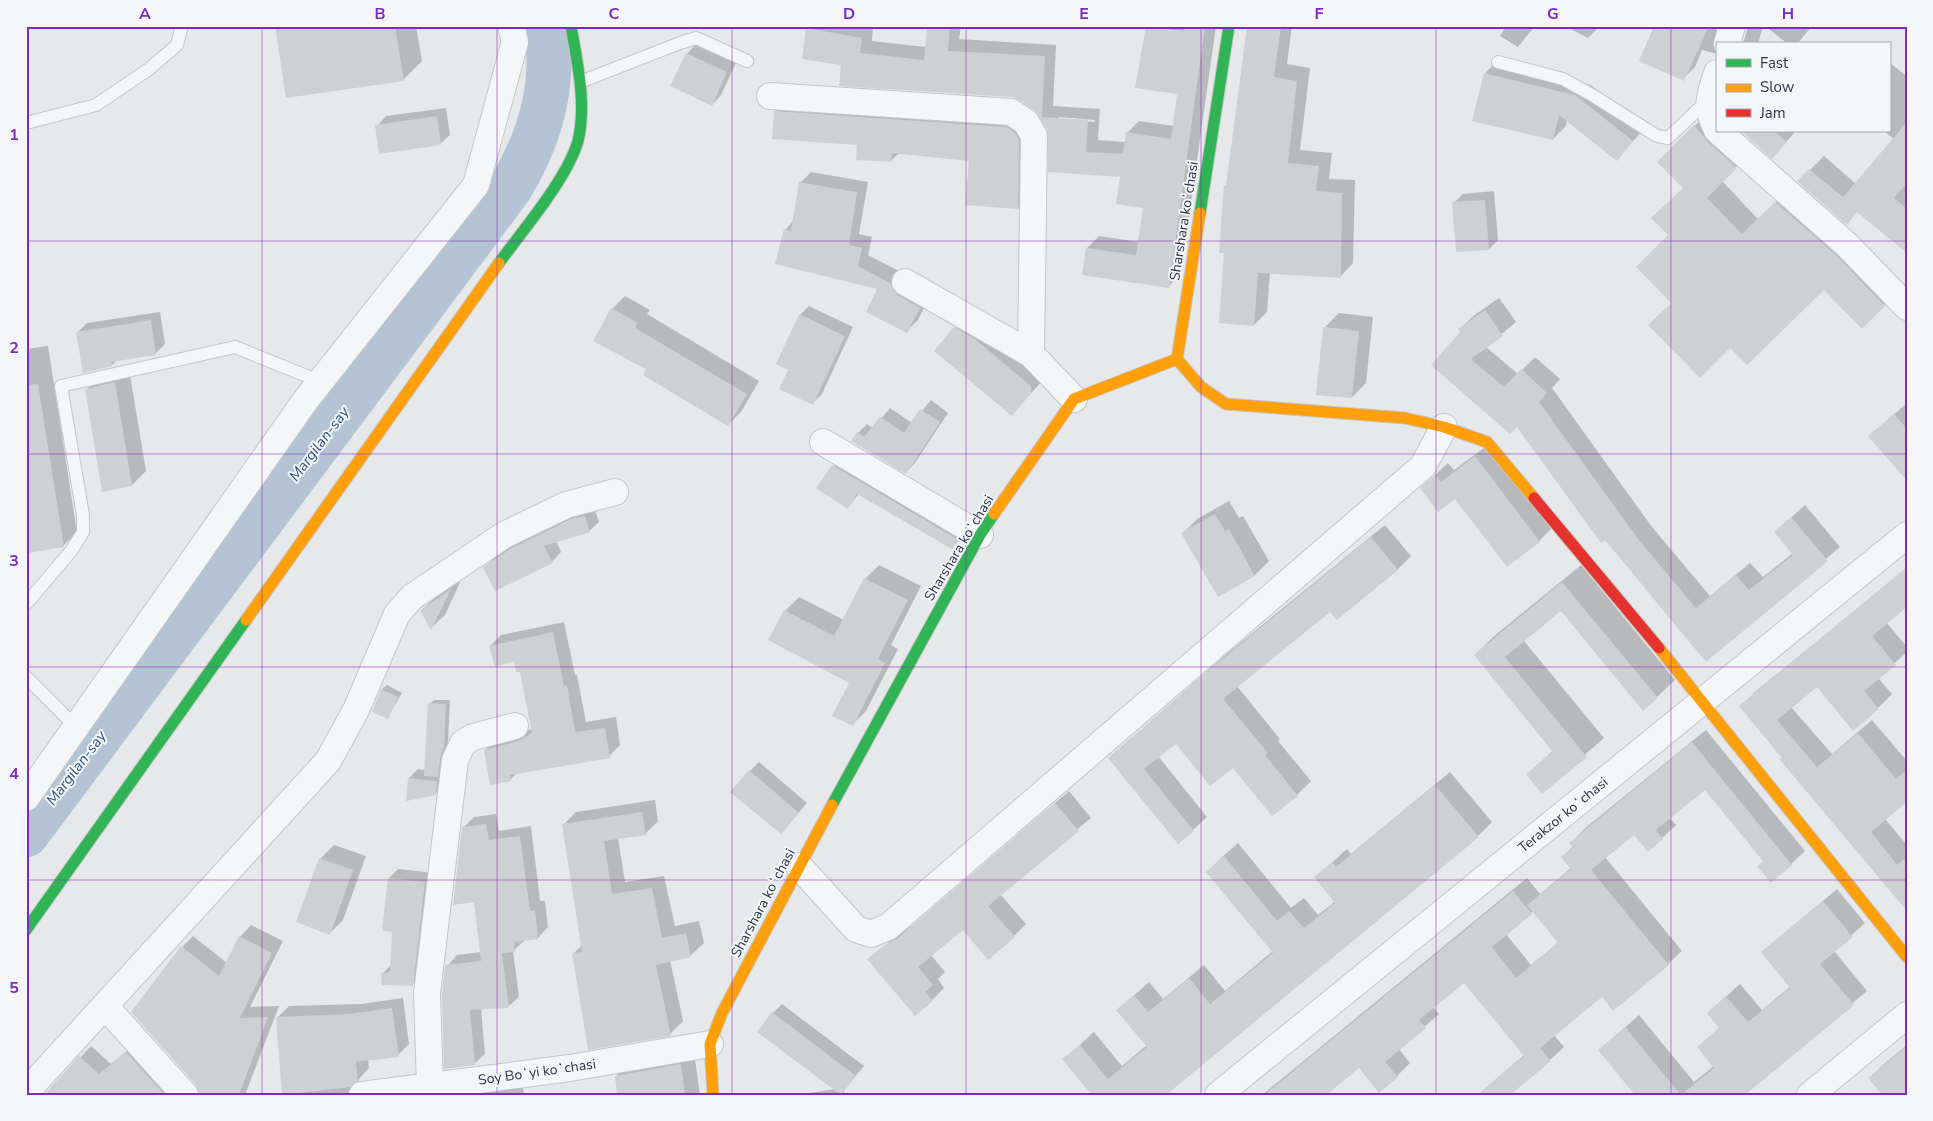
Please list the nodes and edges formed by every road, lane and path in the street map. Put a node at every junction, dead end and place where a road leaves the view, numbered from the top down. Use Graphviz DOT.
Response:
graph roads {
  1 [pos="182,26"];
  2 [pos="511,26"];
  3 [pos="571,26"];
  4 [pos="1229,26"];
  5 [pos="1732,26"];
  6 [pos="1727,42"];
  7 [pos="747,61"];
  8 [pos="1498,62"];
  9 [pos="1716,76"];
  10 [pos="580,82"];
  11 [pos="770,96"];
  12 [pos="1708,100"];
  13 [pos="26,123"];
  14 [pos="1716,128"];
  15 [pos="1719,132"];
  16 [pos="905,282"];
  17 [pos="1907,307"];
  18 [pos="1031,354"];
  19 [pos="1177,359"];
  20 [pos="319,381"];
  21 [pos="1074,399"];
  22 [pos="1444,427"];
  23 [pos="823,442"];
  24 [pos="614,492"];
  25 [pos="980,535"];
  26 [pos="1907,535"];
  27 [pos="26,604"];
  28 [pos="26,677"];
  29 [pos="1703,701"];
  30 [pos="515,726"];
  31 [pos="76,727"];
  32 [pos="26,798"];
  33 [pos="799,866"];
  34 [pos="26,930"];
  35 [pos="1907,956"];
  36 [pos="105,1006"];
  37 [pos="1907,1015"];
  38 [pos="710,1044"];
  39 [pos="430,1086"];
  40 [pos="26,1092"];
  41 [pos="185,1095"];
  42 [pos="362,1095"];
  43 [pos="713,1095"];
  44 [pos="1218,1095"];
  45 [pos="1810,1095"];
  1 -- 13 [label="lane"];
  2 -- 20 [label="street"];
  3 -- 10 [label="street"];
  4 -- 19 [label="street, Sharshara koʻchasi"];
  5 -- 6 [label="street"];
  7 -- 10 [label="lane"];
  8 -- 12 [label="lane"];
  9 -- 12 [label="street"];
  10 -- 34 [label="street"];
  11 -- 18 [label="street"];
  12 -- 14 [label="street"];
  15 -- 17 [label="street"];
  16 -- 18 [label="street"];
  18 -- 21 [label="street"];
  19 -- 21 [label="street"];
  19 -- 22 [label="street"];
  20 -- 27 [label="lane"];
  20 -- 31 [label="street"];
  21 -- 25 [label="street, Sharshara koʻchasi"];
  22 -- 29 [label="street"];
  22 -- 33 [label="street"];
  23 -- 25 [label="street"];
  24 -- 36 [label="street"];
  25 -- 33 [label="street, Sharshara koʻchasi"];
  26 -- 29 [label="street, Terakzor koʻchasi"];
  28 -- 31 [label="lane"];
  29 -- 35 [label="street"];
  29 -- 44 [label="street, Terakzor koʻchasi"];
  30 -- 39 [label="street"];
  31 -- 32 [label="street"];
  33 -- 38 [label="street, Sharshara koʻchasi"];
  36 -- 40 [label="street"];
  36 -- 41 [label="street"];
  37 -- 45 [label="street"];
  38 -- 39 [label="street, Soy Boʻyi koʻchasi"];
  38 -- 43 [label="street, Sharshara koʻchasi"];
  39 -- 42 [label="street, Soy Boʻyi koʻchasi"];
}
